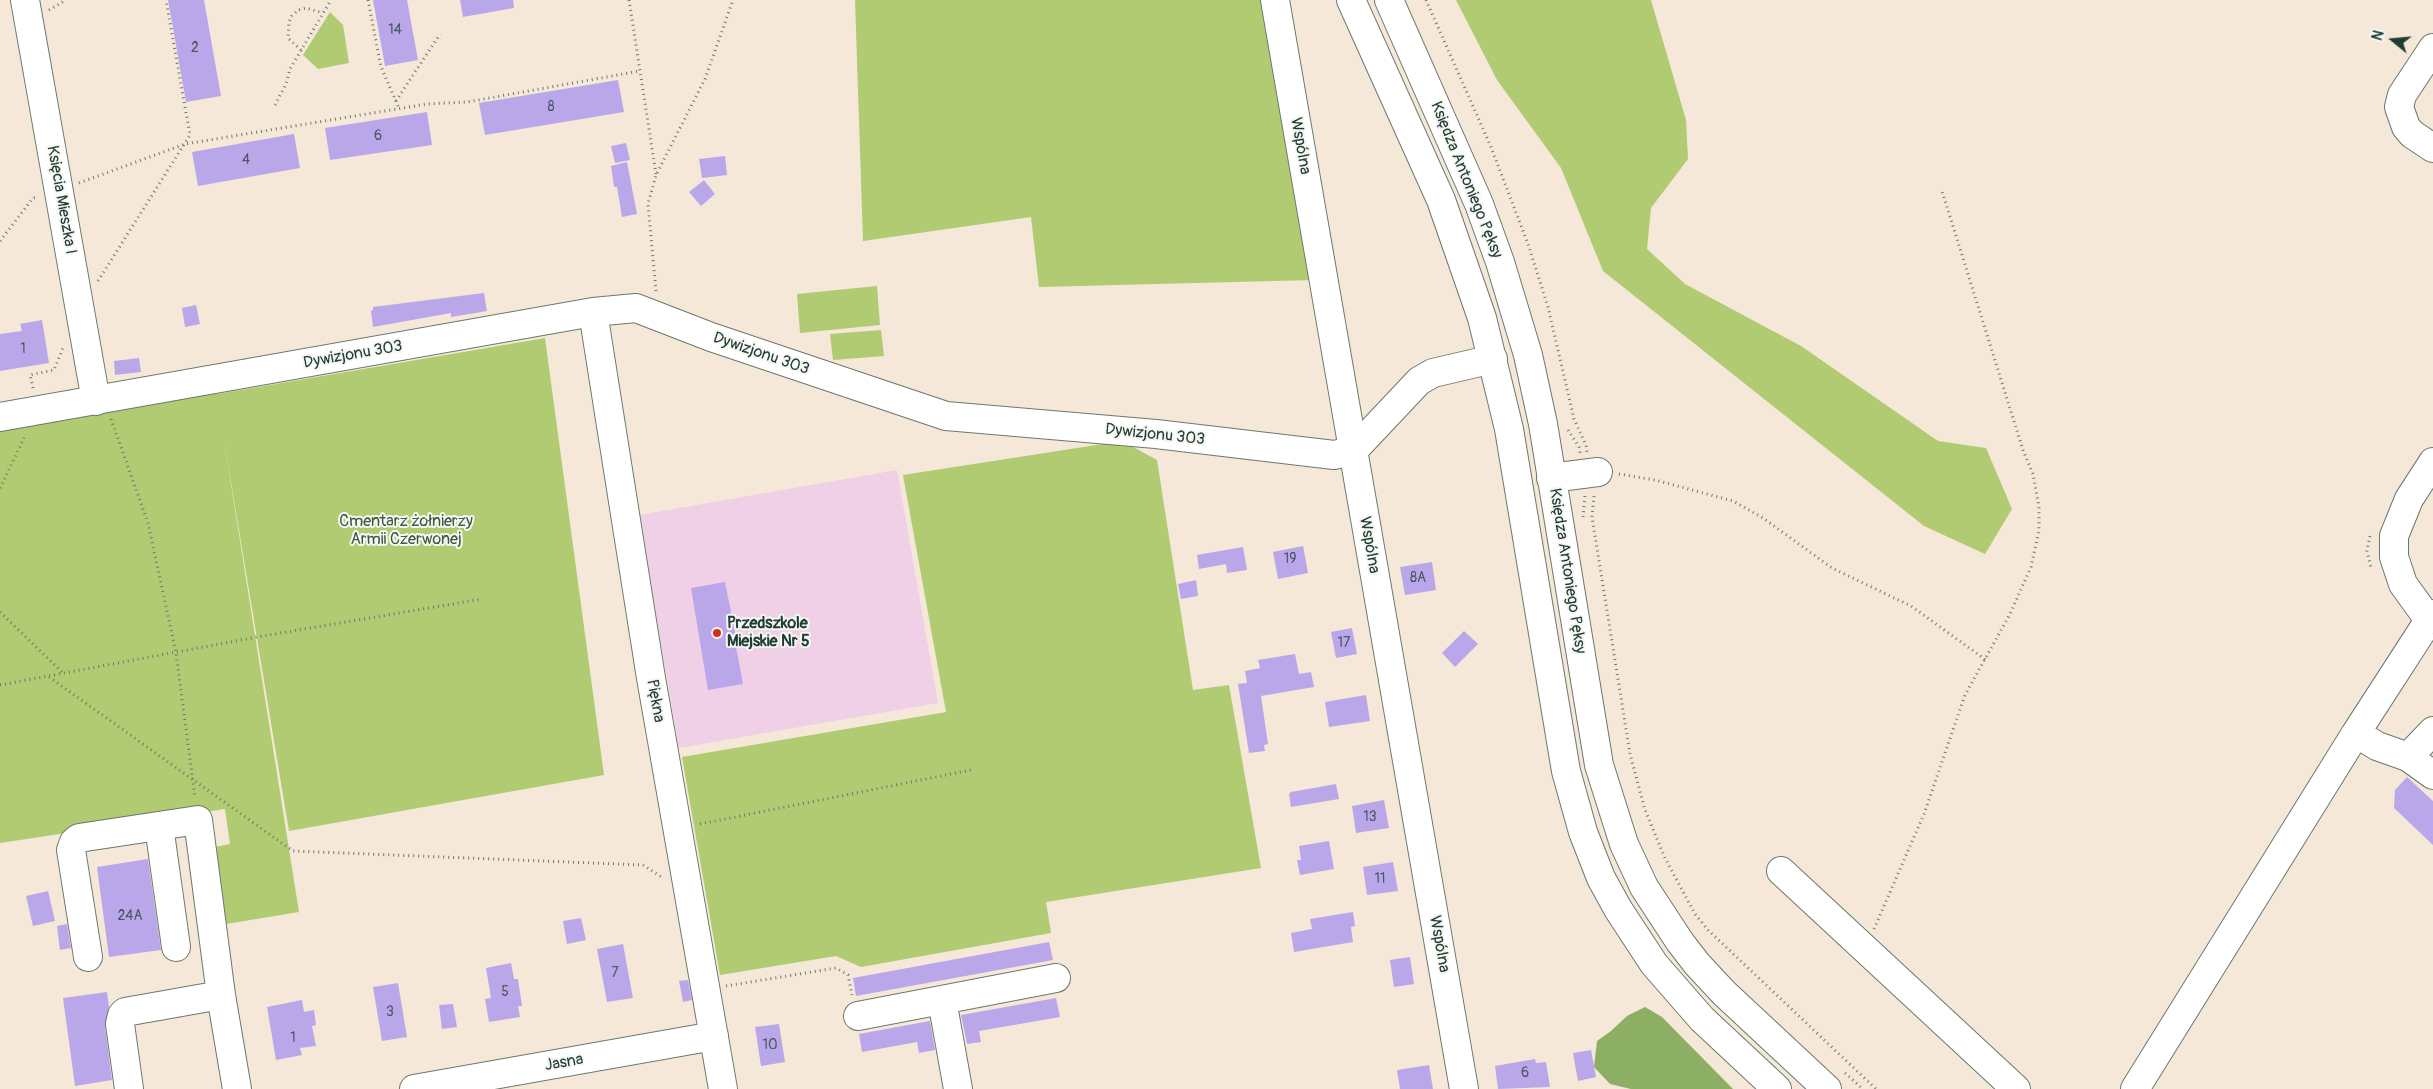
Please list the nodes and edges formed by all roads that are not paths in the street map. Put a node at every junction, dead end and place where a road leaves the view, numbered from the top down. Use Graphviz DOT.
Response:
graph roads {
  1 [pos="24,0"];
  2 [pos="1275,0"];
  3 [pos="1351,0"];
  4 [pos="1388,0"];
  5 [pos="2433,48"];
  6 [pos="2433,148"];
  7 [pos="593,312"];
  8 [pos="1493,359"];
  9 [pos="100,400"];
  10 [pos="0,417"];
  11 [pos="1353,451"];
  12 [pos="2433,462"];
  13 [pos="1590,473"];
  14 [pos="1552,478"];
  15 [pos="2431,617"];
  16 [pos="2433,731"];
  17 [pos="2356,732"];
  18 [pos="2408,757"];
  19 [pos="2433,775"];
  20 [pos="159,826"];
  21 [pos="1781,871"];
  22 [pos="176,947"];
  23 [pos="88,957"];
  24 [pos="1056,978"];
  25 [pos="221,995"];
  26 [pos="942,1000"];
  27 [pos="858,1016"];
  28 [pos="714,1036"];
  29 [pos="1834,1079"];
  30 [pos="129,1089"];
  31 [pos="237,1089"];
  32 [pos="414,1089"];
  33 [pos="723,1089"];
  34 [pos="958,1089"];
  35 [pos="1464,1089"];
  36 [pos="1777,1089"];
  37 [pos="2016,1089"];
  38 [pos="2135,1089"];
  1 -- 9 [label="street, Księcia Mieszka I"];
  2 -- 11 [label="street, Wspólna"];
  3 -- 8 [label="street, Księdza Antoniego Pęksy"];
  4 -- 14 [label="street, Księdza Antoniego Pęksy"];
  5 -- 6 [label="street"];
  7 -- 9 [label="street, Dywizjonu 303"];
  7 -- 11 [label="street, Dywizjonu 303"];
  7 -- 28 [label="street, Piękna"];
  8 -- 11 [label="street"];
  8 -- 36 [label="street, Księdza Antoniego Pęksy"];
  9 -- 10 [label="street, Dywizjonu 303"];
  11 -- 35 [label="street, Wspólna"];
  12 -- 15 [label="street"];
  13 -- 14 [label="street"];
  14 -- 29 [label="street, Księdza Antoniego Pęksy"];
  15 -- 17 [label="street"];
  16 -- 18 [label="street"];
  17 -- 18 [label="street"];
  17 -- 38 [label="street"];
  18 -- 19 [label="street"];
  20 -- 22 [label="street"];
  20 -- 23 [label="street"];
  20 -- 25 [label="street"];
  21 -- 37 [label="street"];
  24 -- 26 [label="street"];
  25 -- 30 [label="street"];
  25 -- 31 [label="street"];
  26 -- 27 [label="street"];
  26 -- 34 [label="street"];
  28 -- 32 [label="street, Jasna"];
  28 -- 33 [label="street, Piękna"];
}
